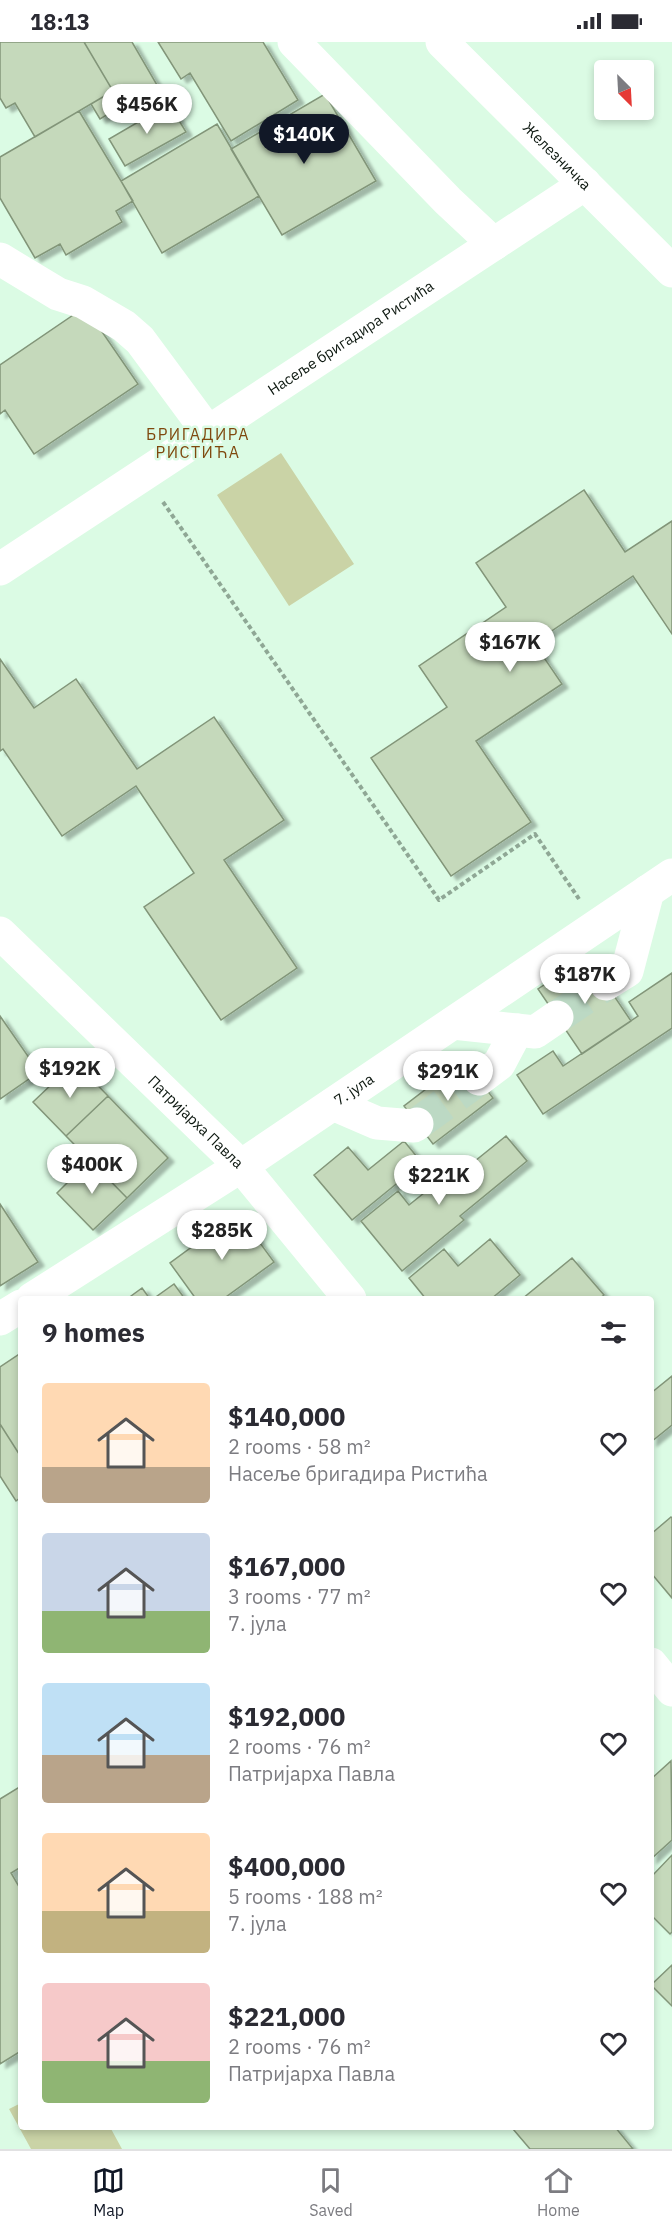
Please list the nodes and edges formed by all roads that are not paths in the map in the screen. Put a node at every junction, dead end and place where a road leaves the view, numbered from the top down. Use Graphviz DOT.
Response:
graph roads {
  1 [pos="294,42"];
  2 [pos="442,42"];
  3 [pos="585,184"];
  4 [pos="494,244"];
  5 [pos="0,259"];
  6 [pos="672,272"];
  7 [pos="208,432"];
  8 [pos="0,569"];
  9 [pos="660,883"];
  10 [pos="0,933"];
  11 [pos="606,984"];
  12 [pos="557,1017"];
  13 [pos="453,1023"];
  14 [pos="517,1030"];
  15 [pos="478,1079"];
  16 [pos="333,1104"];
  17 [pos="417,1124"];
  18 [pos="241,1167"];
  19 [pos="37,1296"];
  20 [pos="348,1296"];
  21 [pos="18,1308"];
  22 [pos="0,1319"];
  23 [pos="654,1668"];
  24 [pos="672,1690"];
  1 -- 4 [label="street"];
  2 -- 3 [label="street, Железничка"];
  3 -- 4 [label="street, Насеље бригадира Ристића"];
  3 -- 6 [label="street, Железничка"];
  4 -- 7 [label="street, Насеље бригадира Ристића"];
  5 -- 7 [label="street"];
  7 -- 8 [label="street, Насеље бригадира Ристића"];
  9 -- 11 [label="street"];
  9 -- 13 [label="street, 7. јула"];
  10 -- 18 [label="street, Патријарха Павла"];
  12 -- 14 [label="street"];
  13 -- 14 [label="street"];
  13 -- 16 [label="street, 7. јула"];
  14 -- 15 [label="street"];
  16 -- 17 [label="street"];
  16 -- 18 [label="street, 7. јула"];
  18 -- 19 [label="street, 7. јула"];
  18 -- 20 [label="street, Патријарха Павла"];
  21 -- 22 [label="street"];
  23 -- 24 [label="street"];
}
